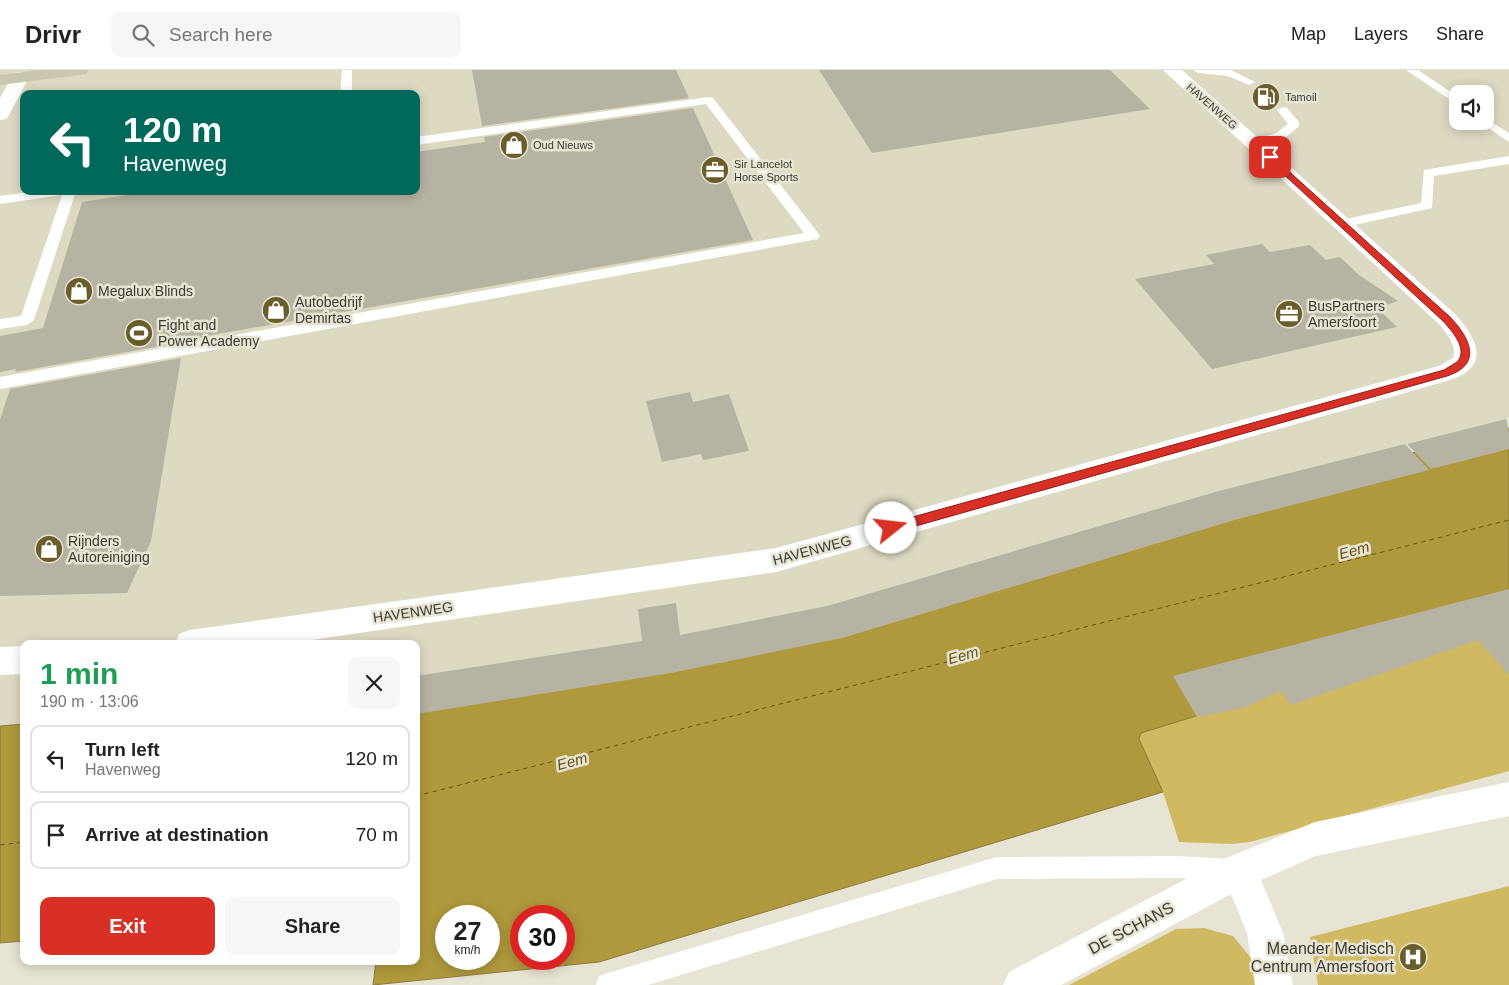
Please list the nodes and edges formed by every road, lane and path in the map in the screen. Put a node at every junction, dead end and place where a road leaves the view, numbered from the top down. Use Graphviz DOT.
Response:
graph roads {
  1 [pos="80,70"];
  2 [pos="347,70"];
  3 [pos="1172,70"];
  4 [pos="1198,70"];
  5 [pos="1411,70"];
  6 [pos="20,77"];
  7 [pos="0,80"];
  8 [pos="1249,82"];
  9 [pos="346,90"];
  10 [pos="1449,96"];
  11 [pos="1283,110"];
  12 [pos="0,115"];
  13 [pos="1494,127"];
  14 [pos="1509,138"];
  15 [pos="420,140"];
  16 [pos="1255,144"];
  17 [pos="1509,160"];
  18 [pos="36,195"];
  19 [pos="69,195"];
  20 [pos="0,200"];
  21 [pos="1341,224"];
  22 [pos="0,324"];
  23 [pos="0,383"];
  24 [pos="218,640"];
  25 [pos="20,660"];
  26 [pos="0,661"];
  27 [pos="1509,799"];
  28 [pos="1239,871"];
  29 [pos="608,985"];
  30 [pos="1022,985"];
  31 [pos="1274,985"];
  1 -- 6 [label="street"];
  2 -- 9 [label="lane"];
  3 -- 16 [label="street, HAVENWEG"];
  4 -- 8 [label="lane"];
  5 -- 10 [label="lane"];
  6 -- 7 [label="street"];
  6 -- 12 [label="street"];
  11 -- 16 [label="lane"];
  13 -- 14 [label="lane"];
  15 -- 23 [label="lane"];
  16 -- 21 [label="street, HAVENWEG"];
  17 -- 21 [label="lane"];
  18 -- 20 [label="lane"];
  19 -- 22 [label="lane"];
  21 -- 24 [label="street, HAVENWEG"];
  25 -- 26 [label="street"];
  27 -- 28 [label="street, DE SCHANS"];
  28 -- 29 [label="lane"];
  28 -- 30 [label="street, DE SCHANS"];
  28 -- 31 [label="street"];
}
